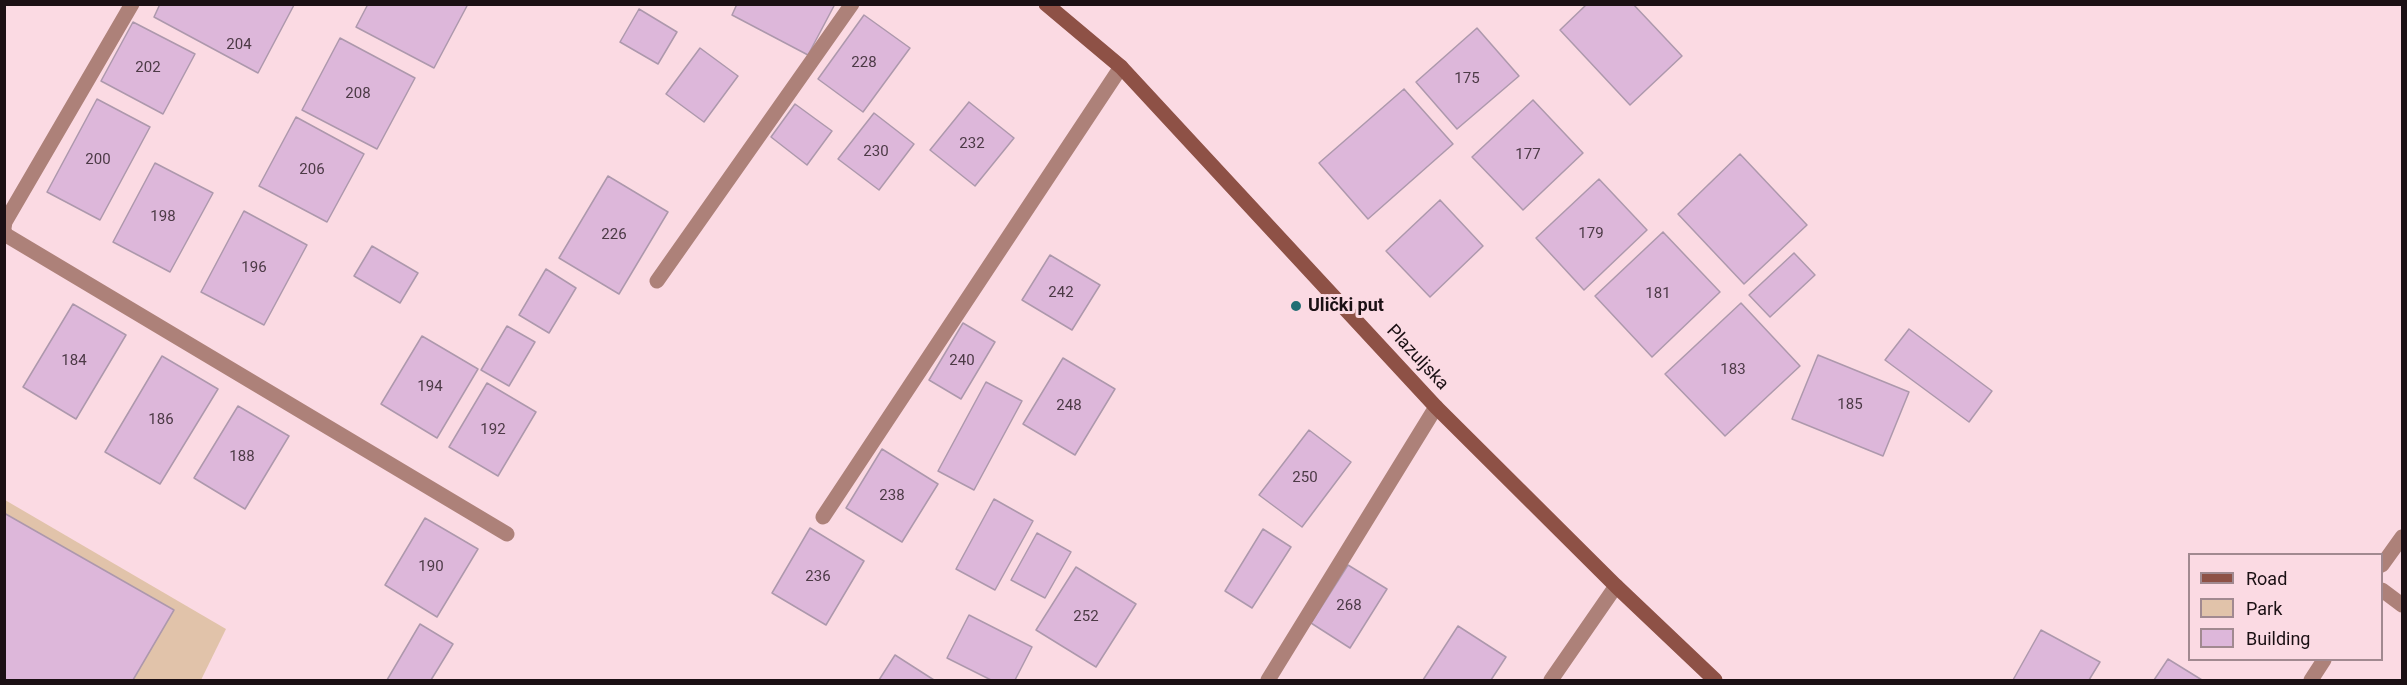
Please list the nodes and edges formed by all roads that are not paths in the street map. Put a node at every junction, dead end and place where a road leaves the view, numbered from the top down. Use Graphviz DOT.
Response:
graph roads {
  1 [pos="132,4"];
  2 [pos="852,4"];
  3 [pos="1046,4"];
  4 [pos="1121,67"];
  5 [pos="4,229"];
  6 [pos="657,281"];
  7 [pos="1436,407"];
  8 [pos="822,517"];
  9 [pos="507,534"];
  10 [pos="2403,537"];
  11 [pos="2383,564"];
  12 [pos="1616,586"];
  13 [pos="2383,591"];
  14 [pos="2403,605"];
  15 [pos="2323,661"];
  16 [pos="1268,681"];
  17 [pos="1551,681"];
  18 [pos="1715,681"];
  19 [pos="2311,681"];
  1 -- 5 [label="street"];
  2 -- 6 [label="street"];
  3 -- 4 [label="main road, Plazuljska"];
  4 -- 7 [label="main road, Plazuljska"];
  4 -- 8 [label="street"];
  5 -- 9 [label="street"];
  7 -- 12 [label="main road, Plazuljska"];
  7 -- 16 [label="street"];
  10 -- 11 [label="street"];
  12 -- 17 [label="street"];
  12 -- 18 [label="main road, Plazuljska"];
  13 -- 14 [label="street"];
  15 -- 19 [label="street"];
}
